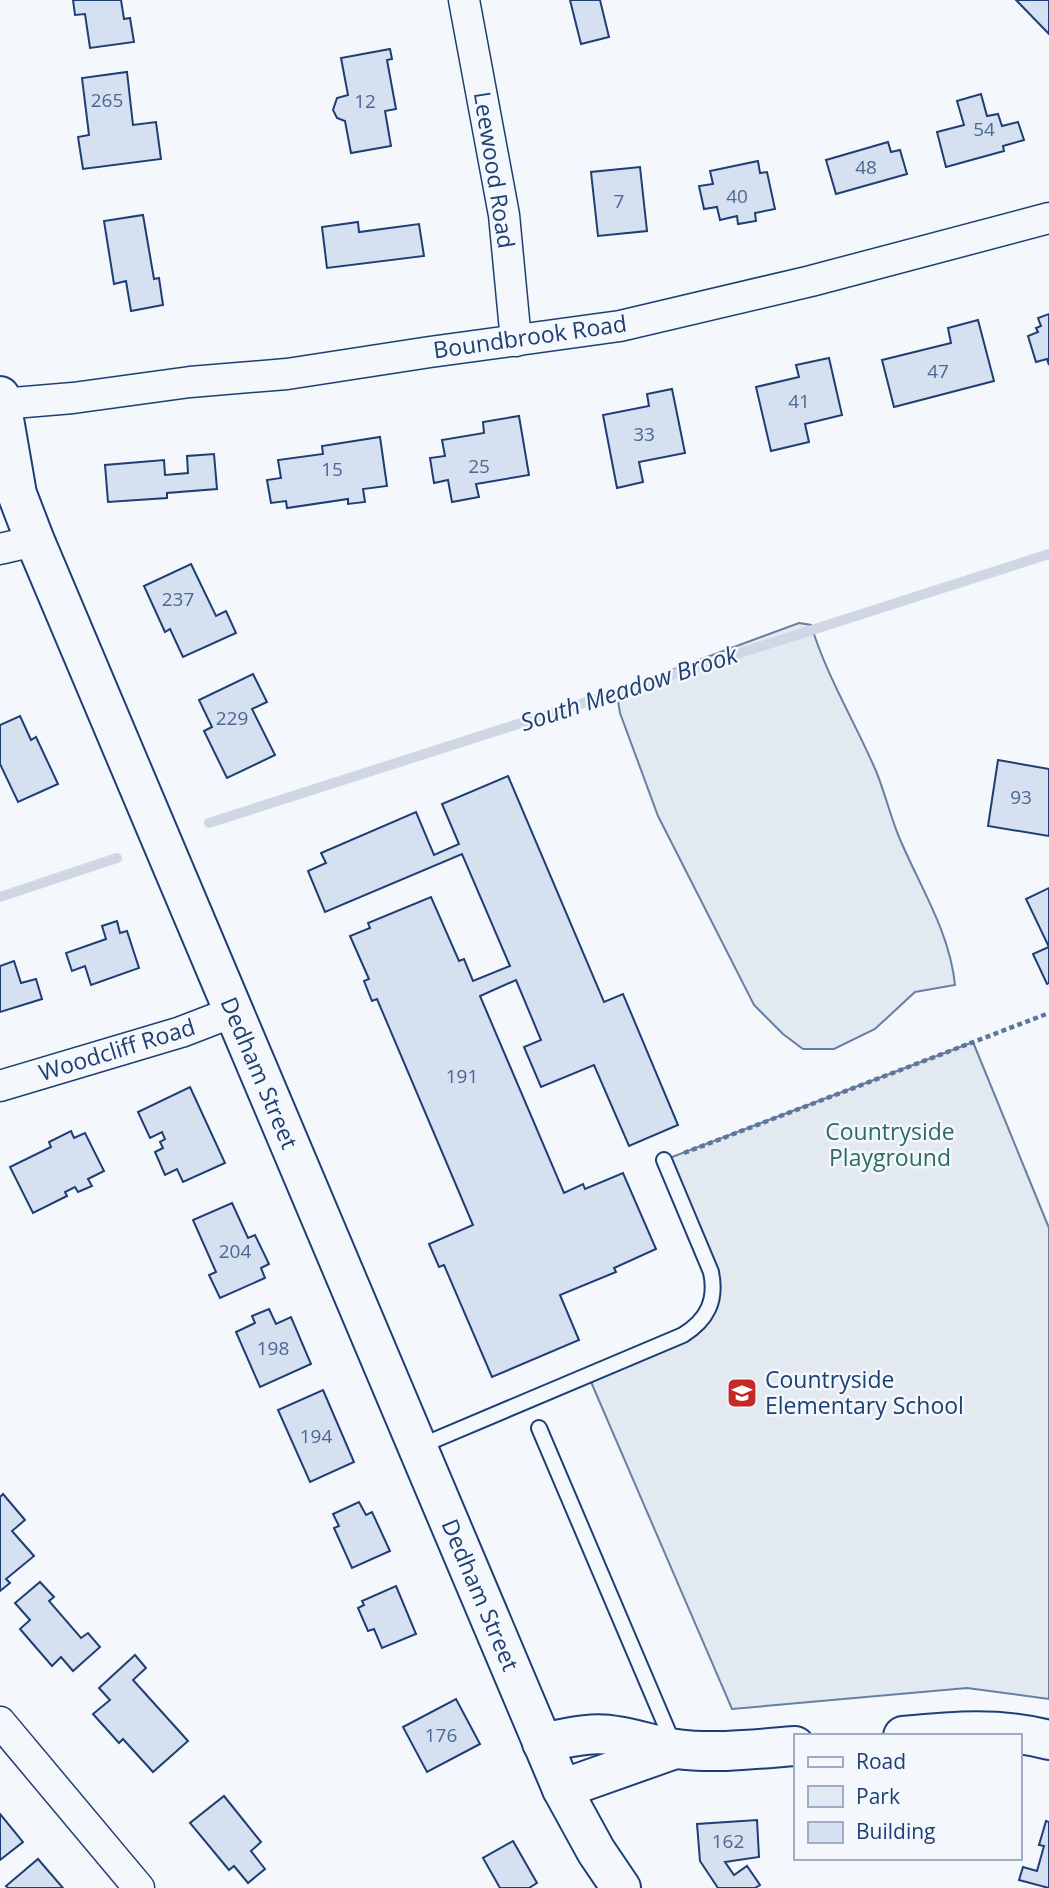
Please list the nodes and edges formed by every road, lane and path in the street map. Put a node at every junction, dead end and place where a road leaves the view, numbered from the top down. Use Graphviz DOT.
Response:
graph roads {
  1 [pos="464,0"];
  2 [pos="1049,218"];
  3 [pos="516,341"];
  4 [pos="1,400"];
  5 [pos="18,545"];
  6 [pos="233,1012"];
  7 [pos="1049,1013"];
  8 [pos="0,1086"];
  9 [pos="664,1160"];
  10 [pos="539,1429"];
  11 [pos="418,1447"];
  12 [pos="0,1722"];
  13 [pos="926,1734"];
  14 [pos="1018,1734"];
  15 [pos="1021,1735"];
  16 [pos="1049,1740"];
  17 [pos="542,1743"];
  18 [pos="794,1746"];
  19 [pos="675,1749"];
  20 [pos="562,1789"];
  21 [pos="139,1888"];
  22 [pos="621,1888"];
  1 -- 3 [label="street, Leewood Road"];
  2 -- 3 [label="street, Boundbrook Road"];
  3 -- 4 [label="street, Boundbrook Road"];
  4 -- 5 [label="main road, Dedham Street"];
  5 -- 6 [label="main road, Dedham Street"];
  6 -- 8 [label="street, Woodcliff Road"];
  6 -- 11 [label="main road, Dedham Street"];
  7 -- 9 [label="path"];
  9 -- 11 [label="lane"];
  10 -- 19 [label="lane"];
  11 -- 17 [label="main road, Dedham Street"];
  12 -- 21 [label="street"];
  13 -- 14 [label="main road"];
  15 -- 16 [label="main road"];
  17 -- 19 [label="main road"];
  17 -- 20 [label="main road, Dedham Street"];
  18 -- 19 [label="main road"];
  19 -- 20 [label="main road"];
  20 -- 22 [label="main road, Dedham Street"];
}
